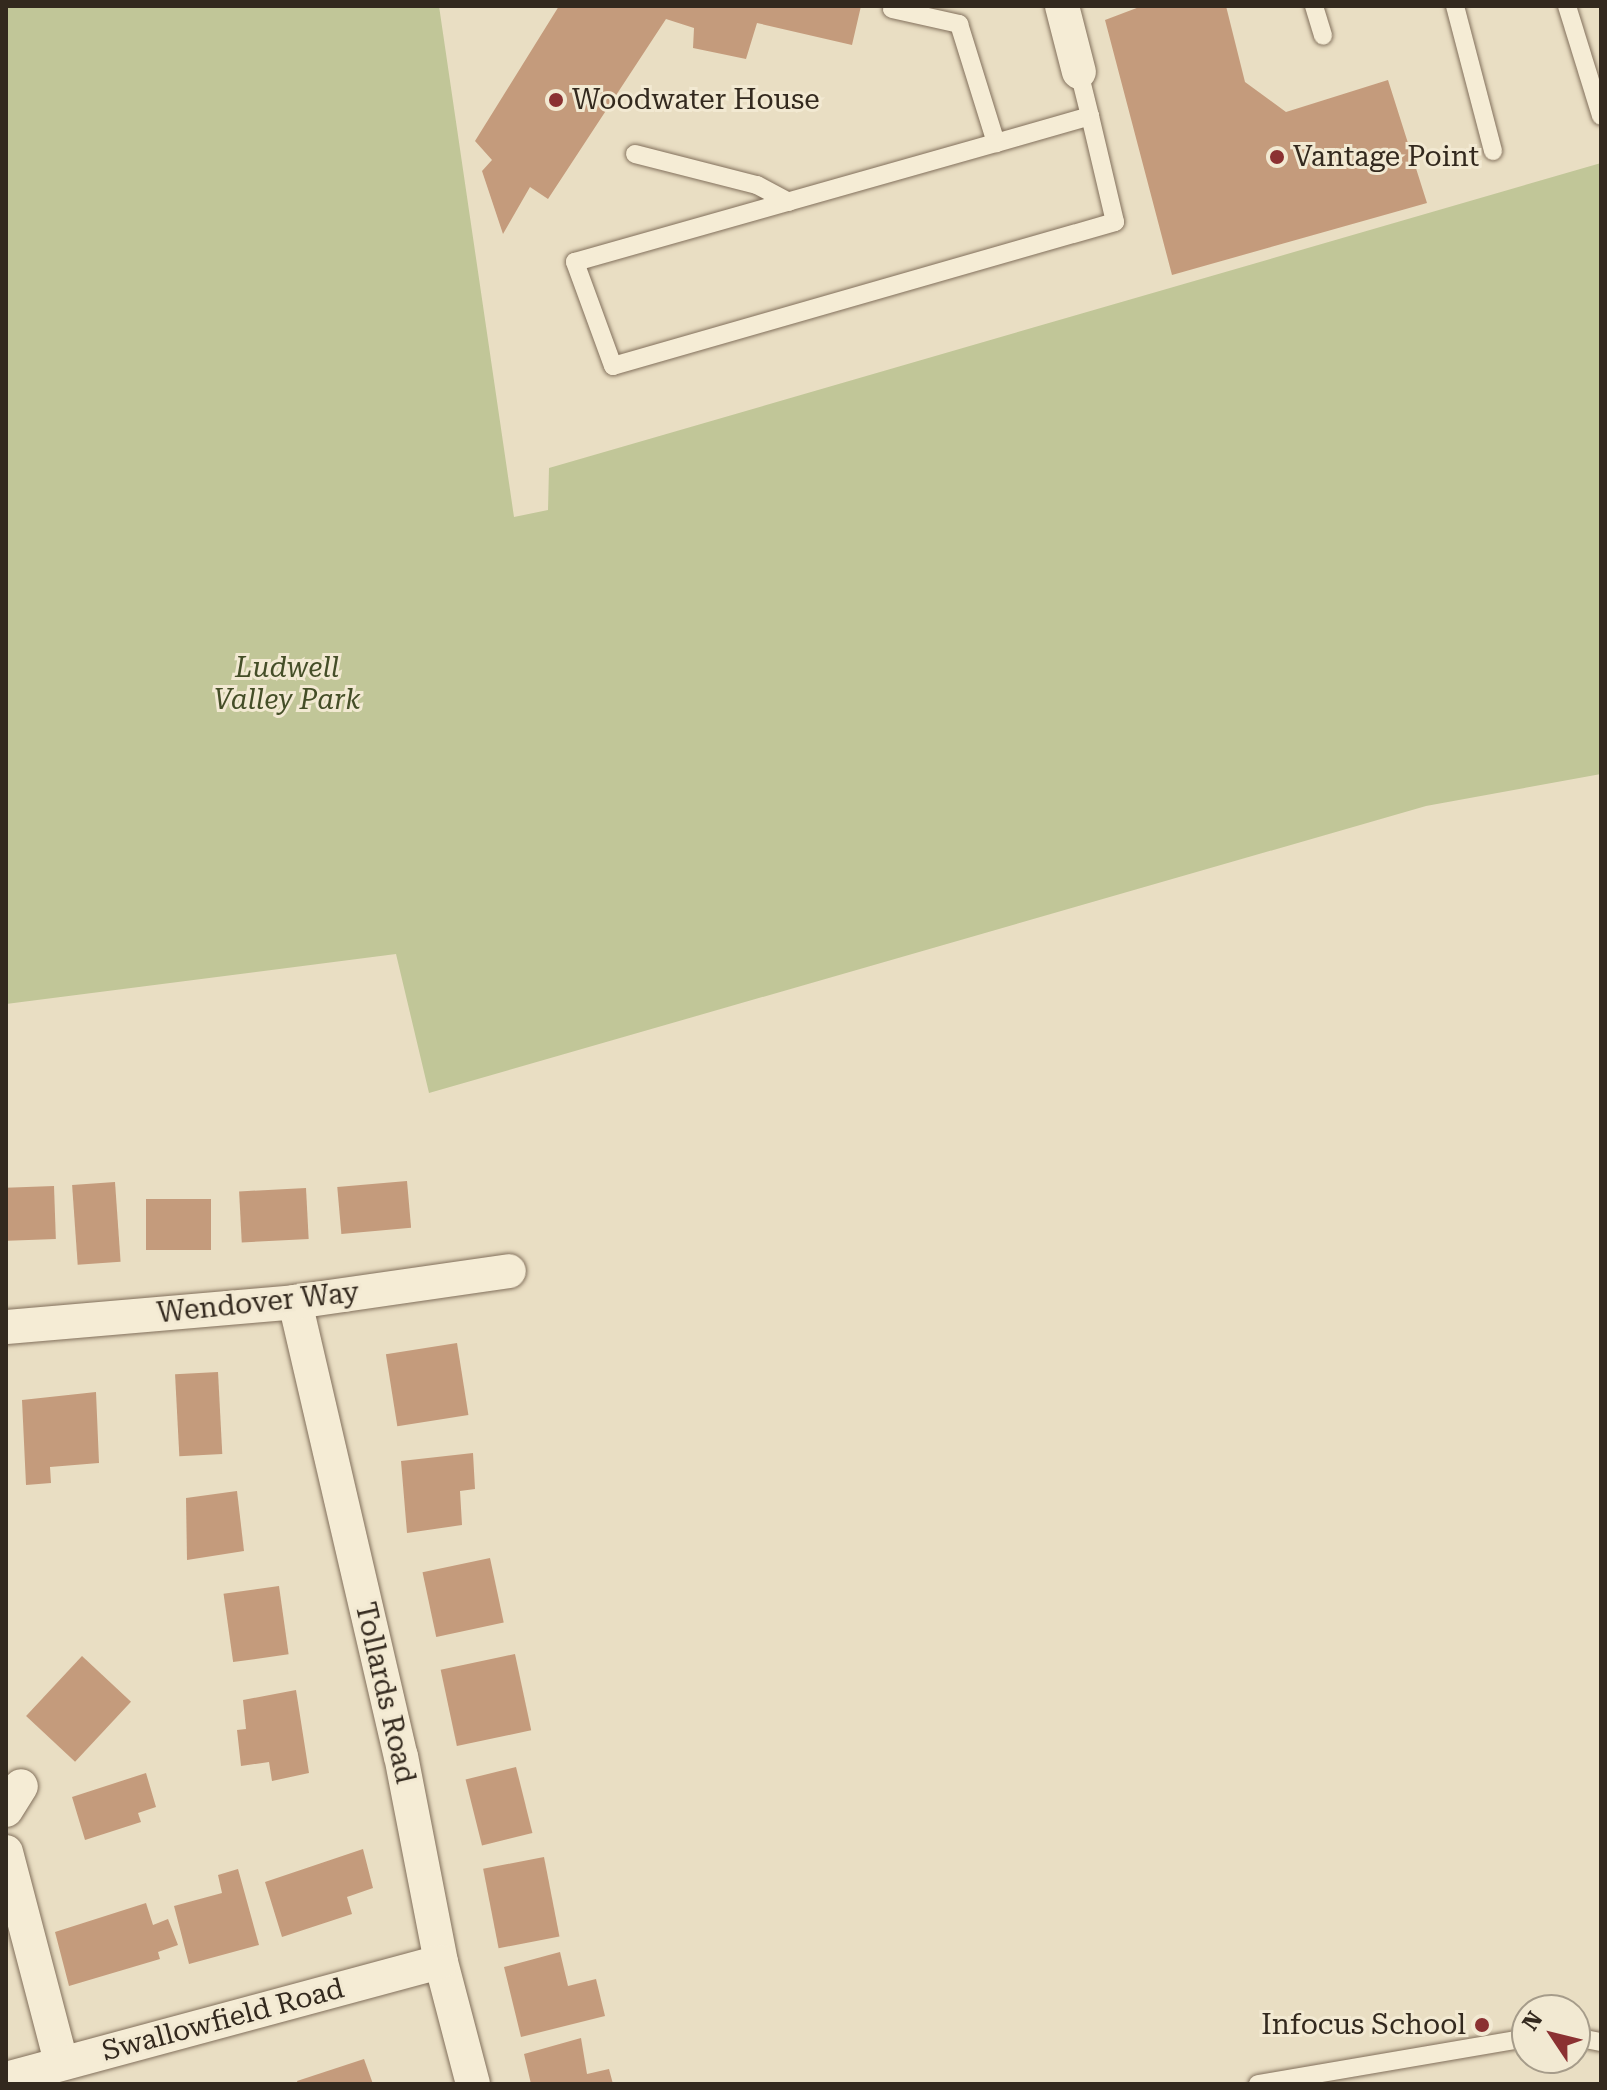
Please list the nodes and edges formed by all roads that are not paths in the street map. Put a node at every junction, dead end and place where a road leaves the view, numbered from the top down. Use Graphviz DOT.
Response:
graph roads {
  1 [pos="1062,6"];
  2 [pos="1314,6"];
  3 [pos="1455,6"];
  4 [pos="1567,6"];
  5 [pos="892,9"];
  6 [pos="1323,36"];
  7 [pos="1079,72"];
  8 [pos="1090,116"];
  9 [pos="1601,116"];
  10 [pos="996,143"];
  11 [pos="1493,151"];
  12 [pos="635,154"];
  13 [pos="789,202"];
  14 [pos="509,1271"];
  15 [pos="295,1302"];
  16 [pos="6,1327"];
  17 [pos="6,1852"];
  18 [pos="441,1962"];
  19 [pos="1511,2041"];
  20 [pos="61,2062"];
  21 [pos="6,2079"];
  22 [pos="473,2084"];
  23 [pos="1258,2084"];
  1 -- 7 [label="street"];
  2 -- 6 [label="lane"];
  3 -- 11 [label="lane"];
  4 -- 9 [label="lane"];
  5 -- 10 [label="lane"];
  7 -- 8 [label="lane"];
  8 -- 10 [label="lane"];
  8 -- 13 [label="lane"];
  10 -- 13 [label="lane"];
  12 -- 13 [label="lane"];
  14 -- 15 [label="street, Wendover Way"];
  15 -- 16 [label="street, Wendover Way"];
  15 -- 18 [label="street, Tollards Road"];
  17 -- 20 [label="street"];
  18 -- 20 [label="street, Swallowfield Road"];
  18 -- 22 [label="street, Tollards Road"];
  19 -- 23 [label="lane"];
  20 -- 21 [label="street, Swallowfield Road"];
}
